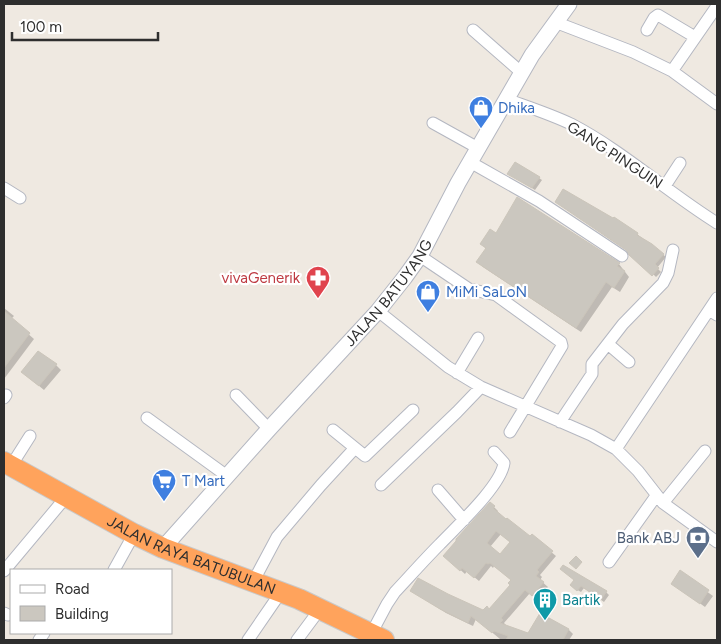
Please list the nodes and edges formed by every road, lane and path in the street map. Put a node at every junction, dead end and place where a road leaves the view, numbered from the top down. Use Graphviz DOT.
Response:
graph roads {
  1 [pos="569,4"];
  2 [pos="717,6"];
  3 [pos="555,22"];
  4 [pos="473,30"];
  5 [pos="647,30"];
  6 [pos="695,37"];
  7 [pos="672,71"];
  8 [pos="522,73"];
  9 [pos="506,99"];
  10 [pos="717,104"];
  11 [pos="433,123"];
  12 [pos="478,148"];
  13 [pos="470,162"];
  14 [pos="680,163"];
  15 [pos="665,186"];
  16 [pos="4,188"];
  17 [pos="20,198"];
  18 [pos="717,223"];
  19 [pos="673,250"];
  20 [pos="420,256"];
  21 [pos="622,256"];
  22 [pos="717,298"];
  23 [pos="378,311"];
  24 [pos="713,312"];
  25 [pos="478,338"];
  26 [pos="608,344"];
  27 [pos="629,362"];
  28 [pos="457,372"];
  29 [pos="481,387"];
  30 [pos="236,395"];
  31 [pos="524,407"];
  32 [pos="413,410"];
  33 [pos="148,418"];
  34 [pos="560,422"];
  35 [pos="269,429"];
  36 [pos="333,430"];
  37 [pos="510,432"];
  38 [pos="30,436"];
  39 [pos="354,448"];
  40 [pos="616,449"];
  41 [pos="705,451"];
  42 [pos="494,452"];
  43 [pos="8,464"];
  44 [pos="227,476"];
  45 [pos="381,485"];
  46 [pos="438,490"];
  47 [pos="66,497"];
  48 [pos="660,500"];
  49 [pos="464,520"];
  50 [pos="134,534"];
  51 [pos="717,542"];
  52 [pos="163,548"];
  53 [pos="609,562"];
  54 [pos="115,569"];
  55 [pos="4,571"];
  56 [pos="253,582"];
  57 [pos="281,592"];
  58 [pos="320,609"];
  59 [pos="377,637"];
  60 [pos="248,640"];
  61 [pos="298,640"];
  1 -- 3 [label="street, JALAN BATUYANG"];
  2 -- 6 [label="street"];
  3 -- 7 [label="street"];
  3 -- 8 [label="street, JALAN BATUYANG"];
  4 -- 8 [label="street"];
  5 -- 6 [label="street"];
  6 -- 7 [label="street"];
  7 -- 10 [label="street"];
  8 -- 9 [label="street, JALAN BATUYANG"];
  9 -- 12 [label="street, JALAN BATUYANG"];
  9 -- 15 [label="street, GANG PINGUIN"];
  11 -- 12 [label="street"];
  12 -- 13 [label="street, JALAN BATUYANG"];
  13 -- 20 [label="street, JALAN BATUYANG"];
  13 -- 21 [label="street"];
  14 -- 15 [label="street"];
  15 -- 18 [label="street, GANG PINGUIN"];
  16 -- 17 [label="street"];
  19 -- 26 [label="street"];
  20 -- 23 [label="street, JALAN BATUYANG"];
  20 -- 31 [label="street"];
  22 -- 24 [label="street"];
  23 -- 28 [label="street"];
  23 -- 35 [label="street, JALAN BATUYANG"];
  24 -- 40 [label="street"];
  25 -- 28 [label="street"];
  26 -- 27 [label="street"];
  26 -- 34 [label="street"];
  28 -- 29 [label="street"];
  29 -- 31 [label="street"];
  29 -- 45 [label="street"];
  30 -- 35 [label="street"];
  31 -- 34 [label="street"];
  31 -- 37 [label="street"];
  32 -- 39 [label="street"];
  33 -- 44 [label="street"];
  34 -- 40 [label="street"];
  35 -- 44 [label="street, JALAN BATUYANG"];
  36 -- 39 [label="street"];
  38 -- 43 [label="street"];
  39 -- 56 [label="street"];
  40 -- 48 [label="street"];
  41 -- 48 [label="street"];
  42 -- 49 [label="street"];
  43 -- 47 [label="highway, JALAN RAYA BATUBULAN"];
  44 -- 52 [label="street, JALAN BATUYANG"];
  46 -- 49 [label="street"];
  47 -- 50 [label="highway, JALAN RAYA BATUBULAN"];
  47 -- 55 [label="street"];
  48 -- 51 [label="street"];
  48 -- 53 [label="street"];
  49 -- 59 [label="street"];
  50 -- 52 [label="highway, JALAN RAYA BATUBULAN"];
  50 -- 54 [label="street"];
  52 -- 56 [label="highway, JALAN RAYA BATUBULAN"];
  56 -- 57 [label="highway, JALAN RAYA BATUBULAN"];
  57 -- 58 [label="highway, JALAN RAYA BATUBULAN"];
  57 -- 60 [label="street"];
  58 -- 59 [label="highway, JALAN RAYA BATUBULAN"];
  58 -- 61 [label="street"];
}
